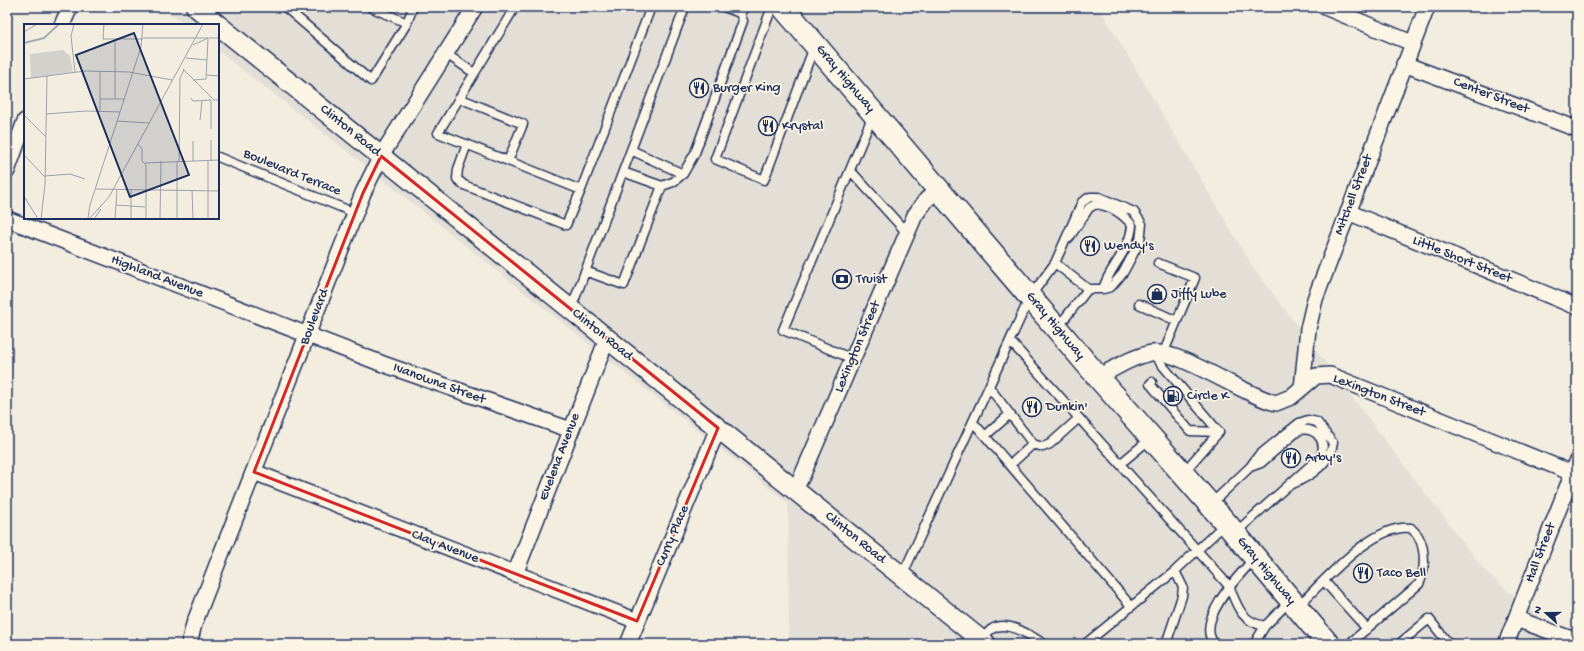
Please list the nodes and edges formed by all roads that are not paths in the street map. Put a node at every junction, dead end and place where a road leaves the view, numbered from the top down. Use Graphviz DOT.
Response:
graph roads {
  1 [pos="70,7"];
  2 [pos="196,7"];
  3 [pos="285,7"];
  4 [pos="370,7"];
  5 [pos="413,7"];
  6 [pos="475,7"];
  7 [pos="515,7"];
  8 [pos="651,7"];
  9 [pos="685,7"];
  10 [pos="724,7"];
  11 [pos="772,7"];
  12 [pos="783,7"];
  13 [pos="1325,7"];
  14 [pos="1427,7"];
  15 [pos="743,10"];
  16 [pos="407,23"];
  17 [pos="62,24"];
  18 [pos="217,24"];
  19 [pos="219,26"];
  20 [pos="1412,43"];
  21 [pos="815,44"];
  22 [pos="445,53"];
  23 [pos="1404,64"];
  24 [pos="474,73"];
  25 [pos="459,98"];
  26 [pos="874,113"];
  27 [pos="24,124"];
  28 [pos="1577,129"];
  29 [pos="467,144"];
  30 [pos="631,150"];
  31 [pos="381,156"];
  32 [pos="219,157"];
  33 [pos="508,161"];
  34 [pos="850,170"];
  35 [pos="7,171"];
  36 [pos="623,172"];
  37 [pos="683,174"];
  38 [pos="662,186"];
  39 [pos="581,190"];
  40 [pos="939,190"];
  41 [pos="1348,212"];
  42 [pos="355,214"];
  43 [pos="7,219"];
  44 [pos="907,233"];
  45 [pos="1055,263"];
  46 [pos="1158,263"];
  47 [pos="585,271"];
  48 [pos="1088,289"];
  49 [pos="1030,297"];
  50 [pos="1139,304"];
  51 [pos="1577,307"];
  52 [pos="571,310"];
  53 [pos="1177,321"];
  54 [pos="1056,329"];
  55 [pos="308,335"];
  56 [pos="607,339"];
  57 [pos="1010,341"];
  58 [pos="1158,353"];
  59 [pos="853,359"];
  60 [pos="1098,377"];
  61 [pos="1152,382"];
  62 [pos="989,387"];
  63 [pos="1302,388"];
  64 [pos="1010,414"];
  65 [pos="1079,418"];
  66 [pos="973,422"];
  67 [pos="718,428"];
  68 [pos="570,430"];
  69 [pos="1219,432"];
  70 [pos="985,436"];
  71 [pos="1151,438"];
  72 [pos="1033,444"];
  73 [pos="1120,464"];
  74 [pos="1010,465"];
  75 [pos="1575,470"];
  76 [pos="254,472"];
  77 [pos="1182,473"];
  78 [pos="794,489"];
  79 [pos="1210,505"];
  80 [pos="1230,528"];
  81 [pos="1197,551"];
  82 [pos="1255,558"];
  83 [pos="1175,571"];
  84 [pos="515,574"];
  85 [pos="902,576"];
  86 [pos="1324,581"];
  87 [pos="1228,586"];
  88 [pos="1294,604"];
  89 [pos="1131,606"];
  90 [pos="1516,619"];
  91 [pos="637,621"];
  92 [pos="1264,626"];
  93 [pos="1367,629"];
  94 [pos="1577,641"];
  95 [pos="984,642"];
  96 [pos="189,644"];
  97 [pos="628,644"];
  98 [pos="1044,644"];
  99 [pos="1085,644"];
  100 [pos="1166,644"];
  101 [pos="1215,644"];
  102 [pos="1254,644"];
  103 [pos="1328,644"];
  104 [pos="1349,644"];
  105 [pos="1399,644"];
  106 [pos="1449,644"];
  107 [pos="1506,644"];
  1 -- 17 [label="street"];
  2 -- 18 [label="street, Clinton Road"];
  3 -- 16 [label="lane"];
  4 -- 16 [label="lane"];
  5 -- 16 [label="lane"];
  6 -- 22 [label="street, Boulevard"];
  7 -- 24 [label="lane"];
  8 -- 39 [label="lane"];
  9 -- 30 [label="lane"];
  10 -- 15 [label="lane"];
  11 -- 21 [label="lane"];
  12 -- 21 [label="highway, Gray Highway"];
  13 -- 20 [label="street"];
  14 -- 20 [label="street, Mitchell Street"];
  15 -- 37 [label="lane"];
  19 -- 31 [label="street, Clinton Road"];
  20 -- 23 [label="street, Mitchell Street"];
  21 -- 26 [label="highway, Gray Highway"];
  22 -- 24 [label="lane"];
  22 -- 31 [label="street, Boulevard"];
  23 -- 28 [label="street, Center Street"];
  23 -- 41 [label="street, Mitchell Street"];
  24 -- 25 [label="lane"];
  25 -- 29 [label="lane"];
  25 -- 33 [label="lane"];
  26 -- 34 [label="lane"];
  26 -- 40 [label="highway, Gray Highway"];
  27 -- 35 [label="street"];
  29 -- 33 [label="lane"];
  29 -- 39 [label="lane"];
  30 -- 36 [label="lane"];
  30 -- 37 [label="lane"];
  31 -- 42 [label="street, Boulevard"];
  31 -- 52 [label="street, Clinton Road"];
  32 -- 42 [label="lane, Boulevard Terrace"];
  33 -- 39 [label="lane"];
  34 -- 44 [label="lane"];
  34 -- 59 [label="lane"];
  36 -- 38 [label="lane"];
  36 -- 47 [label="lane"];
  37 -- 38 [label="lane"];
  38 -- 47 [label="lane"];
  40 -- 44 [label="street, Lexington Street"];
  40 -- 49 [label="highway, Gray Highway"];
  41 -- 51 [label="street, Little Short Street"];
  41 -- 63 [label="street, Mitchell Street"];
  42 -- 55 [label="street, Boulevard"];
  43 -- 55 [label="street, Highland Avenue"];
  44 -- 59 [label="street, Lexington Street"];
  45 -- 48 [label="lane"];
  45 -- 48 [label="lane"];
  45 -- 49 [label="lane"];
  46 -- 53 [label="lane"];
  47 -- 52 [label="lane"];
  48 -- 54 [label="lane"];
  49 -- 54 [label="highway, Gray Highway"];
  49 -- 57 [label="lane"];
  50 -- 53 [label="lane"];
  52 -- 56 [label="street, Clinton Road"];
  53 -- 58 [label="lane"];
  54 -- 60 [label="highway, Gray Highway"];
  55 -- 68 [label="street, Ivanowna Street"];
  55 -- 76 [label="street, Boulevard"];
  56 -- 67 [label="street, Clinton Road"];
  56 -- 68 [label="street, Evelena Avenue"];
  57 -- 62 [label="lane"];
  57 -- 65 [label="lane"];
  58 -- 60 [label="street"];
  58 -- 63 [label="street, Lexington Street"];
  58 -- 69 [label="lane"];
  59 -- 78 [label="street, Lexington Street"];
  60 -- 71 [label="highway, Gray Highway"];
  61 -- 69 [label="lane"];
  62 -- 64 [label="lane"];
  62 -- 66 [label="lane"];
  63 -- 75 [label="street, Lexington Street"];
  64 -- 70 [label="lane"];
  64 -- 72 [label="lane"];
  65 -- 72 [label="lane"];
  65 -- 73 [label="lane"];
  66 -- 70 [label="lane"];
  66 -- 85 [label="lane"];
  67 -- 78 [label="street, Clinton Road"];
  67 -- 91 [label="street, Curry Place"];
  68 -- 84 [label="street, Evelena Avenue"];
  69 -- 77 [label="lane"];
  70 -- 74 [label="lane"];
  71 -- 73 [label="lane"];
  71 -- 77 [label="highway, Gray Highway"];
  72 -- 74 [label="lane"];
  73 -- 81 [label="lane"];
  74 -- 89 [label="lane"];
  75 -- 90 [label="street, Hall Street"];
  76 -- 84 [label="street, Clay Avenue"];
  76 -- 96 [label="street, Boulevard"];
  77 -- 79 [label="highway, Gray Highway"];
  78 -- 85 [label="street, Clinton Road"];
  79 -- 80 [label="highway, Gray Highway"];
  79 -- 80 [label="lane"];
  80 -- 81 [label="lane"];
  80 -- 82 [label="highway, Gray Highway"];
  81 -- 83 [label="lane"];
  81 -- 87 [label="lane"];
  82 -- 87 [label="lane"];
  82 -- 88 [label="highway, Gray Highway"];
  83 -- 89 [label="lane"];
  83 -- 100 [label="lane"];
  84 -- 91 [label="street, Clay Avenue"];
  85 -- 95 [label="street, Clinton Road"];
  86 -- 88 [label="lane"];
  86 -- 93 [label="lane"];
  86 -- 93 [label="lane"];
  87 -- 92 [label="lane"];
  87 -- 101 [label="lane"];
  88 -- 92 [label="lane"];
  88 -- 103 [label="highway, Gray Highway"];
  89 -- 99 [label="lane"];
  90 -- 94 [label="street"];
  90 -- 107 [label="street, Hall Street"];
  91 -- 97 [label="street, Curry Place"];
  92 -- 102 [label="lane"];
  93 -- 104 [label="lane"];
  95 -- 98 [label="lane"];
  105 -- 106 [label="lane"];
}
